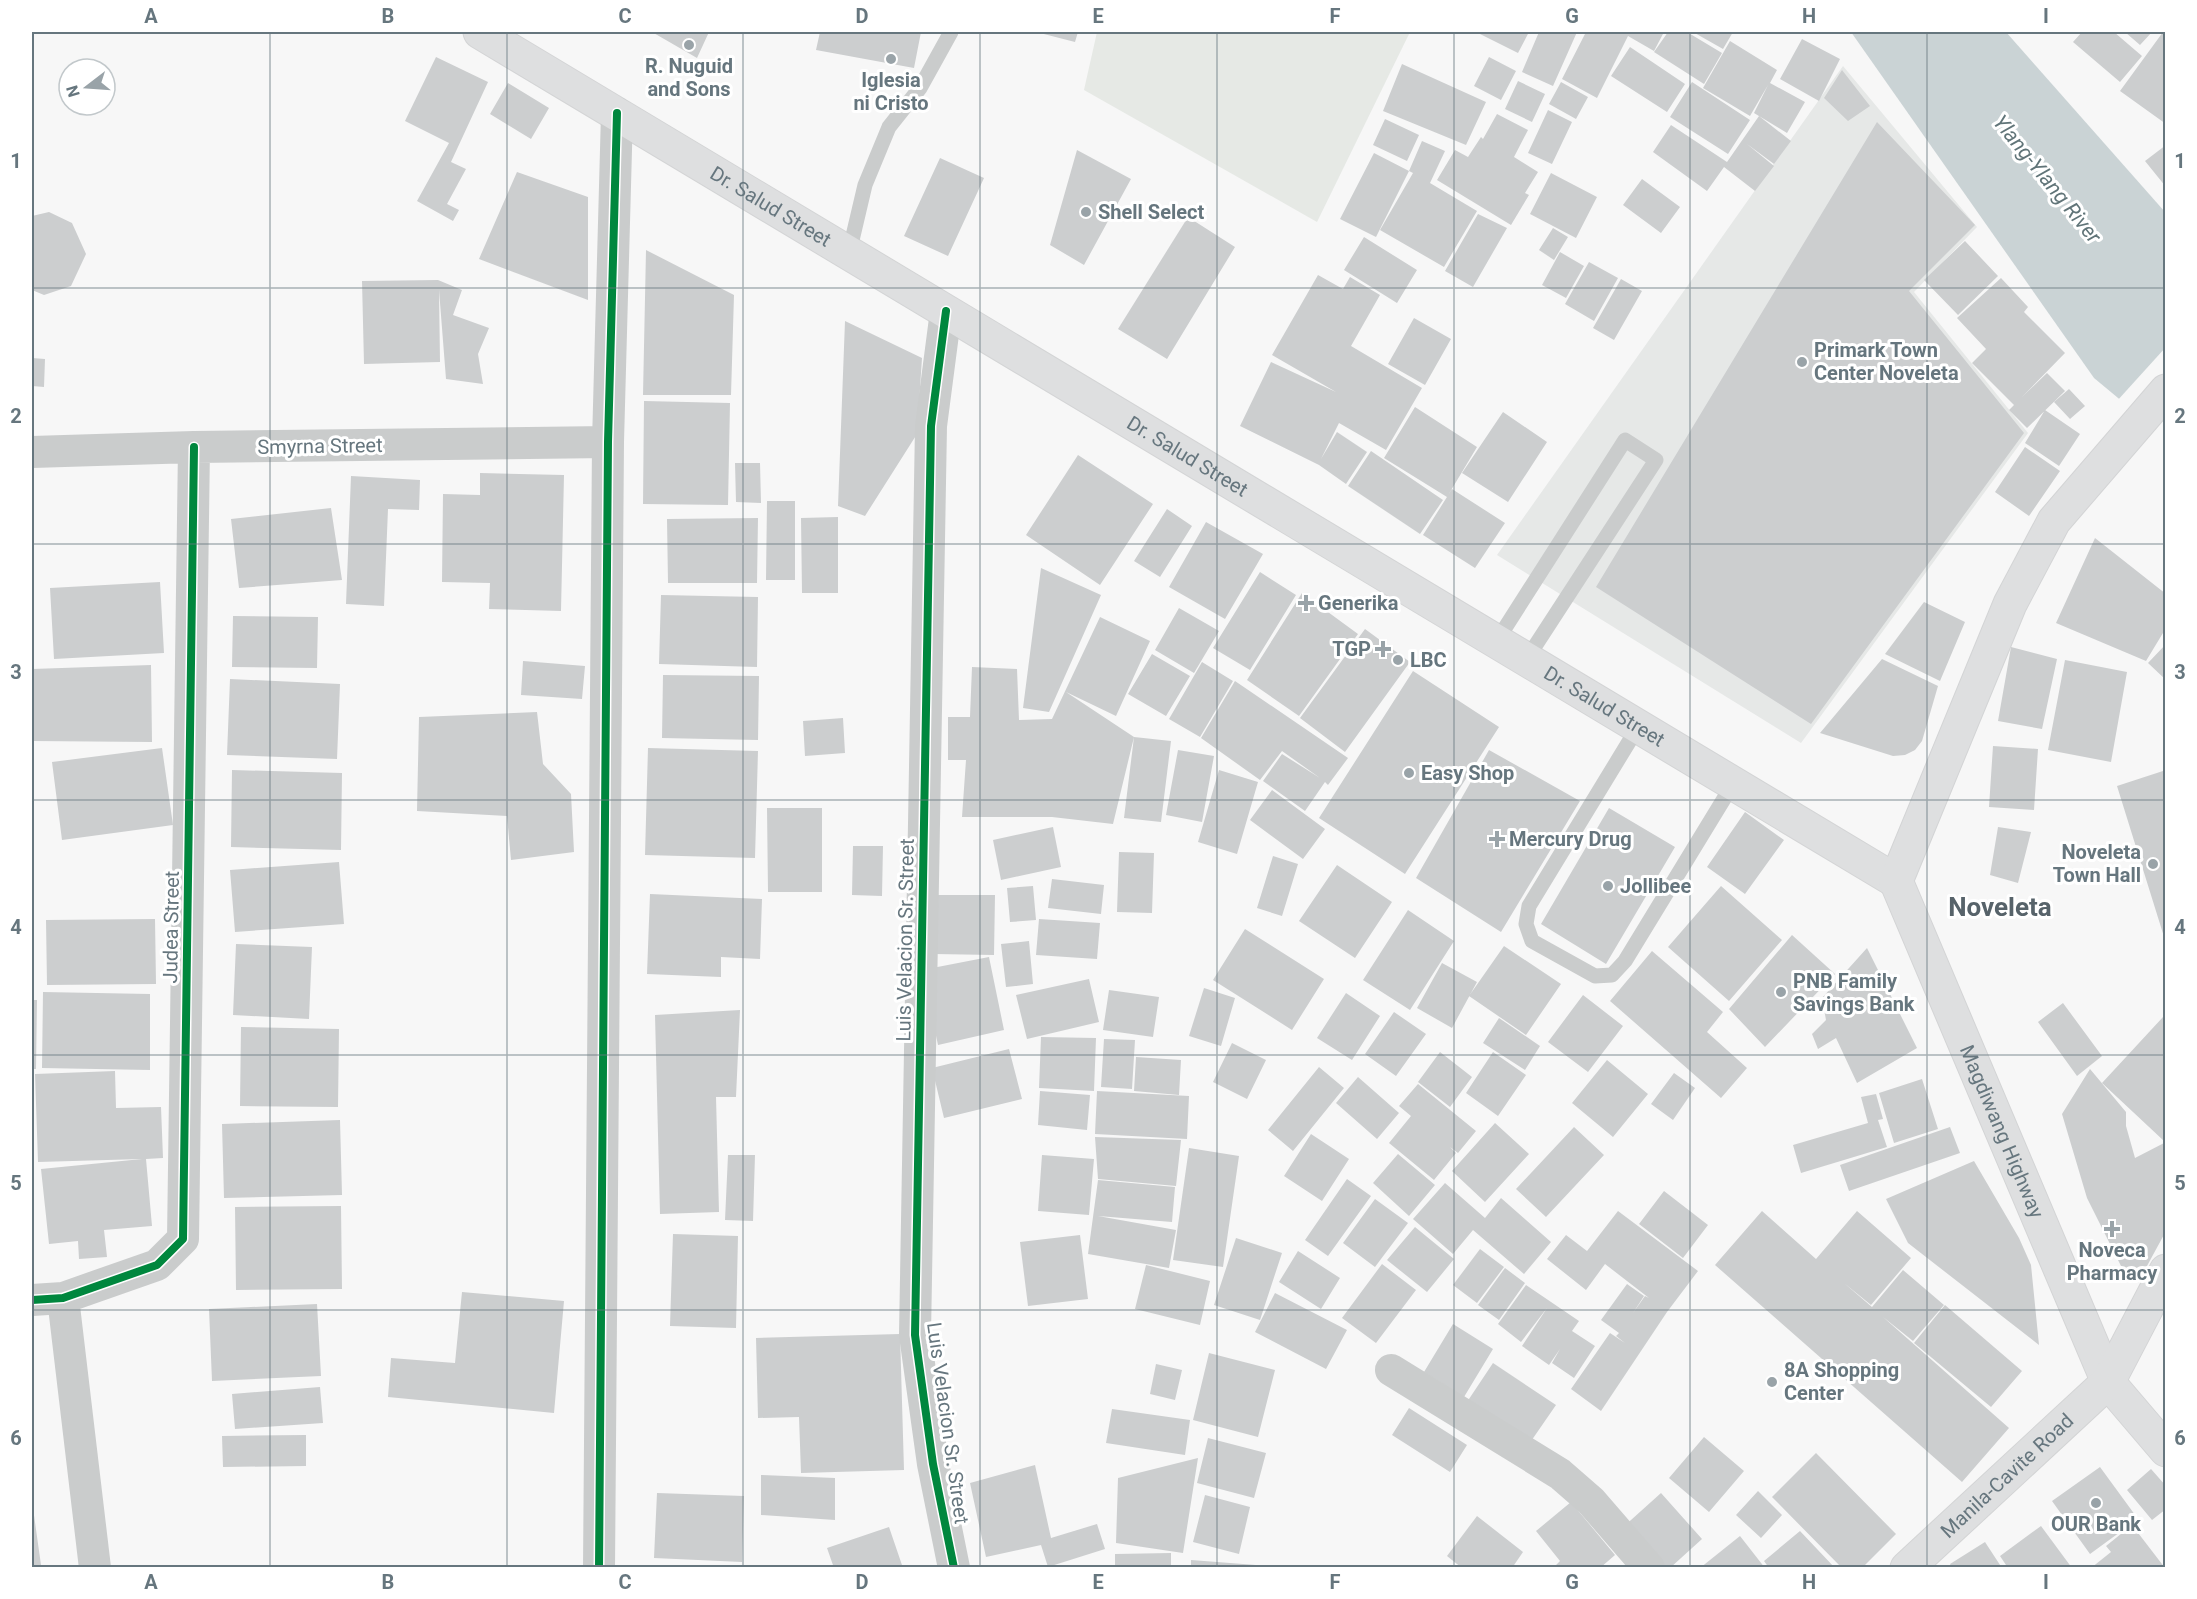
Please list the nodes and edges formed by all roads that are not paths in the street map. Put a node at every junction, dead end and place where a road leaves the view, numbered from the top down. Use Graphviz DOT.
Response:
graph roads {
  1 [pos="480,32"];
  2 [pos="951,32"];
  3 [pos="617,113"];
  4 [pos="849,253"];
  5 [pos="946,311"];
  6 [pos="2166,391"];
  7 [pos="608,442"];
  8 [pos="194,447"];
  9 [pos="32,452"];
  10 [pos="1496,642"];
  11 [pos="1526,660"];
  12 [pos="1638,727"];
  13 [pos="1733,784"];
  14 [pos="1896,881"];
  15 [pos="2166,1271"];
  16 [pos="63,1298"];
  17 [pos="32,1300"];
  18 [pos="1391,1370"];
  19 [pos="2108,1382"];
  20 [pos="2166,1450"];
  21 [pos="95,1568"];
  22 [pos="599,1568"];
  23 [pos="954,1568"];
  24 [pos="1648,1568"];
  25 [pos="1907,1568"];
  1 -- 3 [label="main road, Dr. Salud Street"];
  2 -- 4 [label="lane"];
  3 -- 4 [label="main road, Dr. Salud Street"];
  3 -- 7 [label="street"];
  4 -- 5 [label="main road, Dr. Salud Street"];
  5 -- 10 [label="main road, Dr. Salud Street"];
  5 -- 23 [label="street, Luis Velacion Sr. Street"];
  6 -- 14 [label="main road"];
  7 -- 8 [label="street, Smyrna Street"];
  7 -- 22 [label="street"];
  8 -- 9 [label="street, Smyrna Street"];
  8 -- 16 [label="street, Judea Street"];
  10 -- 11 [label="main road, Dr. Salud Street"];
  10 -- 11 [label="lane"];
  11 -- 12 [label="main road, Dr. Salud Street"];
  12 -- 13 [label="main road, Dr. Salud Street"];
  12 -- 13 [label="lane"];
  13 -- 14 [label="main road, Dr. Salud Street"];
  14 -- 19 [label="main road, Magdiwang Highway"];
  15 -- 19 [label="main road, Manila-Cavite Road"];
  16 -- 17 [label="street, Judea Street"];
  16 -- 21 [label="street"];
  18 -- 24 [label="street"];
  19 -- 20 [label="main road, Magdiwang Highway"];
  19 -- 25 [label="main road, Manila-Cavite Road"];
}
